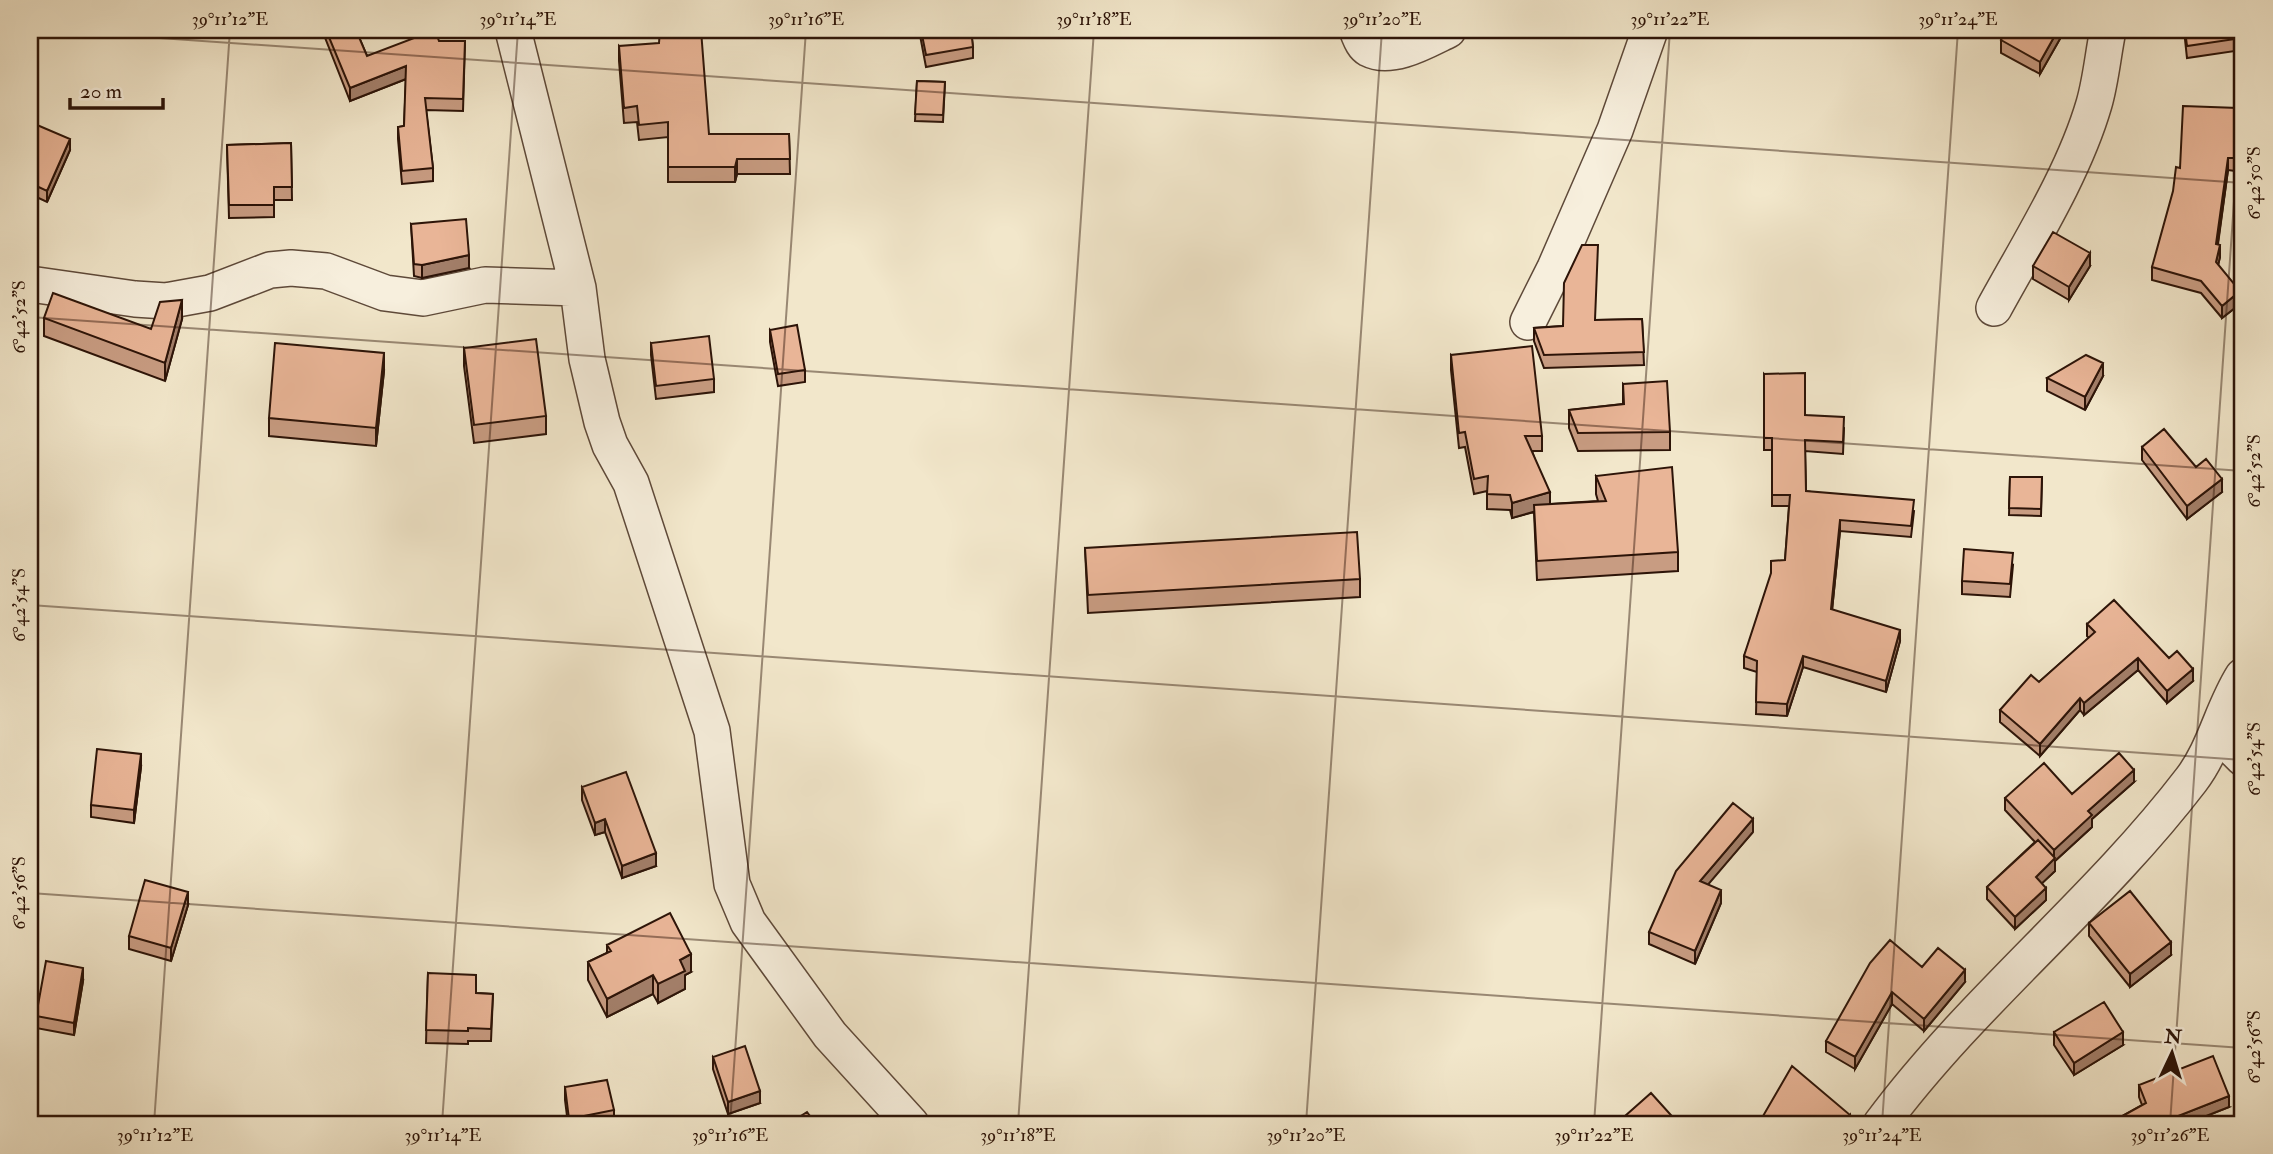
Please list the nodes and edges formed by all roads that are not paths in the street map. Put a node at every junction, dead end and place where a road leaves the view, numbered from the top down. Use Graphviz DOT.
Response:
graph roads {
  1 [pos="513,30"];
  2 [pos="1357,30"];
  3 [pos="1448,30"];
  4 [pos="1650,30"];
  5 [pos="2108,30"];
  6 [pos="30,284"];
  7 [pos="578,288"];
  8 [pos="1994,308"];
  9 [pos="1528,322"];
  10 [pos="2243,676"];
  11 [pos="2217,732"];
  12 [pos="2243,758"];
  13 [pos="911,1124"];
  14 [pos="1881,1124"];
  1 -- 7 [label="street"];
  2 -- 3 [label="street"];
  4 -- 9 [label="street"];
  5 -- 8 [label="street"];
  6 -- 7 [label="street"];
  7 -- 13 [label="street"];
  10 -- 11 [label="street"];
  11 -- 12 [label="street"];
  11 -- 14 [label="street"];
}
